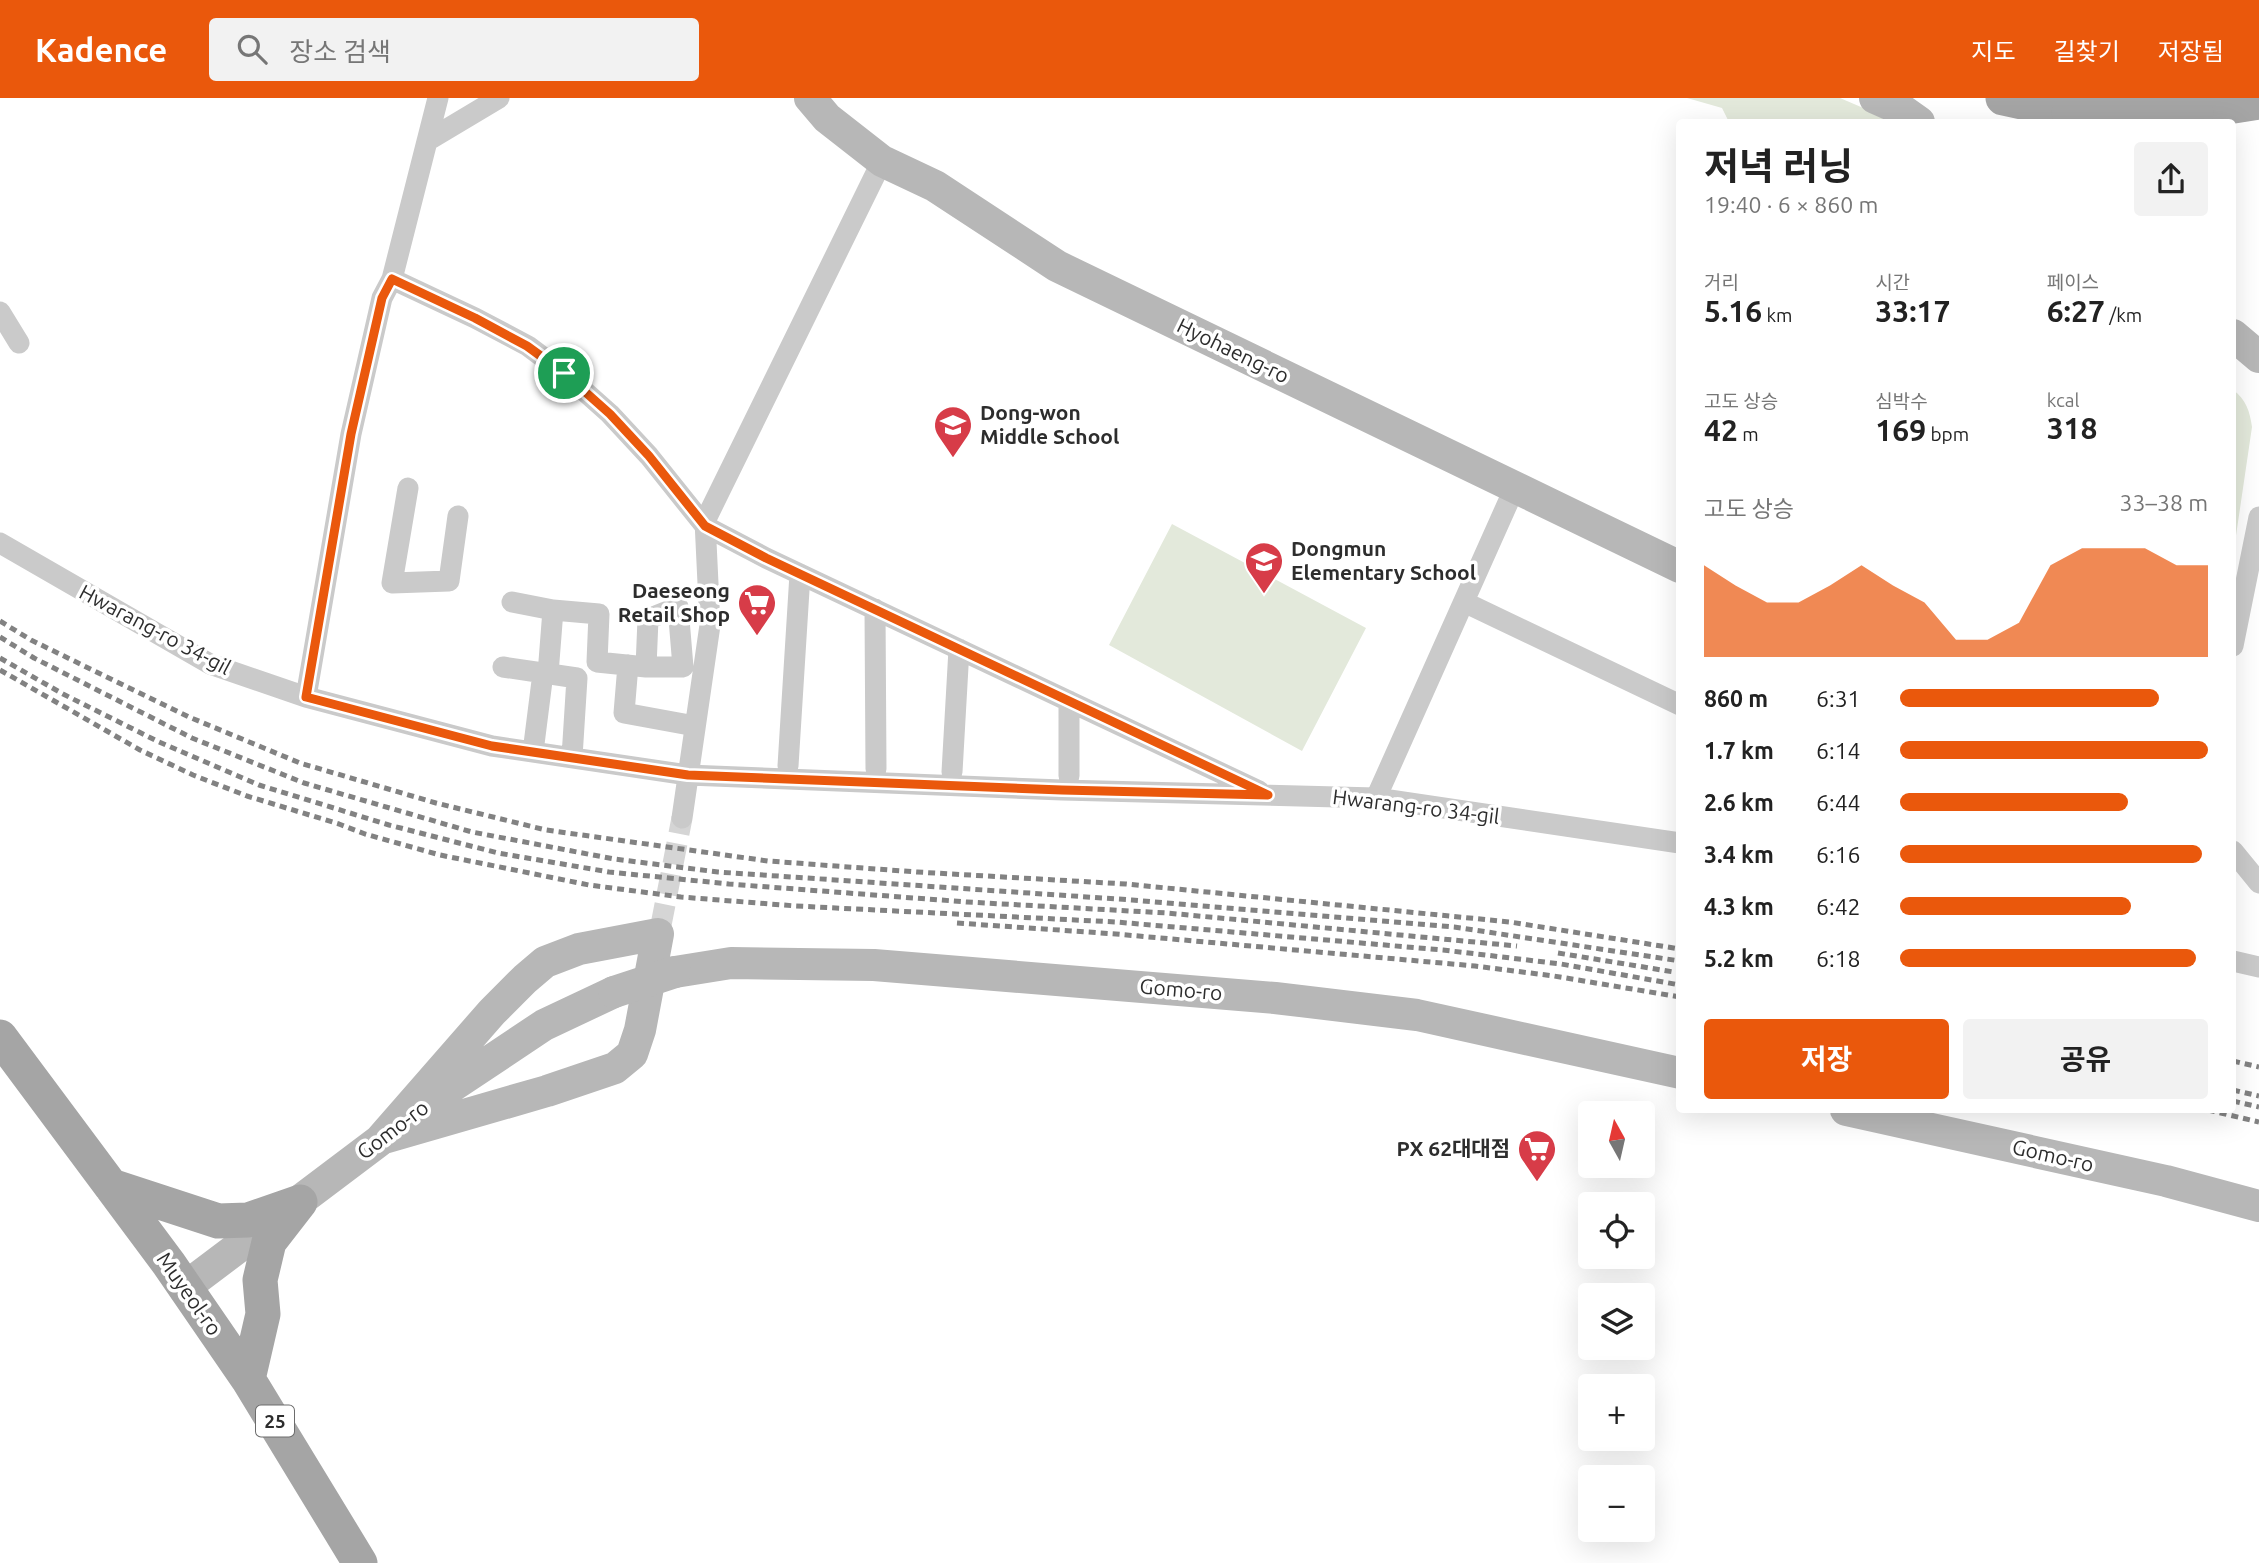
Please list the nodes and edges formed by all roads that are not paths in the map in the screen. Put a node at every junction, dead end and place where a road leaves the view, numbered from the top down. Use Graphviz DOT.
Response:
graph roads {
  1 [pos="438,98"];
  2 [pos="499,98"];
  3 [pos="810,98"];
  4 [pos="1875,98"];
  5 [pos="2003,98"];
  6 [pos="2152,98"];
  7 [pos="2259,102"];
  8 [pos="1915,119"];
  9 [pos="2155,119"];
  10 [pos="427,141"];
  11 [pos="882,161"];
  12 [pos="387,288"];
  13 [pos="0,312"];
  14 [pos="2236,338"];
  15 [pos="19,343"];
  16 [pos="2259,357"];
  17 [pos="2236,358"];
  18 [pos="2259,370"];
  19 [pos="1515,487"];
  20 [pos="408,488"];
  21 [pos="458,516"];
  22 [pos="2259,517"];
  23 [pos="705,526"];
  24 [pos="0,543"];
  25 [pos="1676,565"];
  26 [pos="800,574"];
  27 [pos="512,602"];
  28 [pos="1464,602"];
  29 [pos="875,609"];
  30 [pos="553,610"];
  31 [pos="2236,631"];
  32 [pos="958,649"];
  33 [pos="503,667"];
  34 [pos="545,673"];
  35 [pos="306,697"];
  36 [pos="1069,701"];
  37 [pos="1676,703"];
  38 [pos="695,726"];
  39 [pos="533,752"];
  40 [pos="572,757"];
  41 [pos="788,765"];
  42 [pos="876,769"];
  43 [pos="952,772"];
  44 [pos="688,775"];
  45 [pos="1069,776"];
  46 [pos="1268,795"];
  47 [pos="1376,798"];
  48 [pos="682,818"];
  49 [pos="1676,842"];
  50 [pos="2236,855"];
  51 [pos="2259,883"];
  52 [pos="2236,962"];
  53 [pos="2259,967"];
  54 [pos="0,1037"];
  55 [pos="1676,1072"];
  56 [pos="1860,1113"];
  57 [pos="381,1139"];
  58 [pos="111,1186"];
  59 [pos="300,1202"];
  60 [pos="2259,1206"];
  61 [pos="184,1288"];
  62 [pos="248,1379"];
  63 [pos="356,1562"];
  1 -- 10 [label="street"];
  2 -- 10 [label="street"];
  3 -- 11 [label="main road, Hyohaeng-ro"];
  4 -- 8 [label="main road"];
  5 -- 7 [label="main road, bridge"];
  6 -- 9 [label="main road"];
  10 -- 12 [label="street"];
  11 -- 19 [label="main road, Hyohaeng-ro"];
  11 -- 23 [label="street"];
  12 -- 23 [label="street"];
  12 -- 35 [label="street"];
  13 -- 15 [label="street"];
  14 -- 16 [label="main road"];
  17 -- 18 [label="main road"];
  19 -- 25 [label="main road, Hyohaeng-ro"];
  19 -- 28 [label="street"];
  20 -- 21 [label="street"];
  22 -- 31 [label="street"];
  23 -- 26 [label="street"];
  23 -- 38 [label="street"];
  24 -- 35 [label="street, Hwarang-ro 34-gil"];
  26 -- 29 [label="street"];
  26 -- 41 [label="street"];
  27 -- 30 [label="street"];
  28 -- 37 [label="street"];
  28 -- 47 [label="street"];
  29 -- 32 [label="street"];
  29 -- 42 [label="street"];
  30 -- 34 [label="street"];
  30 -- 38 [label="street"];
  32 -- 36 [label="street"];
  32 -- 43 [label="street"];
  33 -- 34 [label="street"];
  34 -- 39 [label="street"];
  34 -- 40 [label="street"];
  35 -- 39 [label="street, Hwarang-ro 34-gil"];
  36 -- 45 [label="street"];
  36 -- 46 [label="street"];
  38 -- 44 [label="street"];
  39 -- 40 [label="street, Hwarang-ro 34-gil"];
  40 -- 44 [label="street, Hwarang-ro 34-gil"];
  44 -- 46 [label="street, Hwarang-ro 34-gil"];
  44 -- 48 [label="street"];
  46 -- 47 [label="street, Hwarang-ro 34-gil"];
  47 -- 49 [label="street, Hwarang-ro 34-gil"];
  50 -- 51 [label="street"];
  52 -- 53 [label="street"];
  54 -- 58 [label="main road, Muyeol-ro / 25"];
  55 -- 57 [label="main road, Gomo-ro, bridge"];
  56 -- 60 [label="main road, Gomo-ro"];
  57 -- 57 [label="main road"];
  57 -- 59 [label="main road, Gomo-ro"];
  58 -- 59 [label="main road"];
  58 -- 61 [label="main road, Muyeol-ro / 25"];
  59 -- 61 [label="main road, Gomo-ro"];
  59 -- 62 [label="main road"];
  61 -- 62 [label="main road, Muyeol-ro / 25"];
  62 -- 63 [label="main road, Muyeol-ro / 25"];
}
